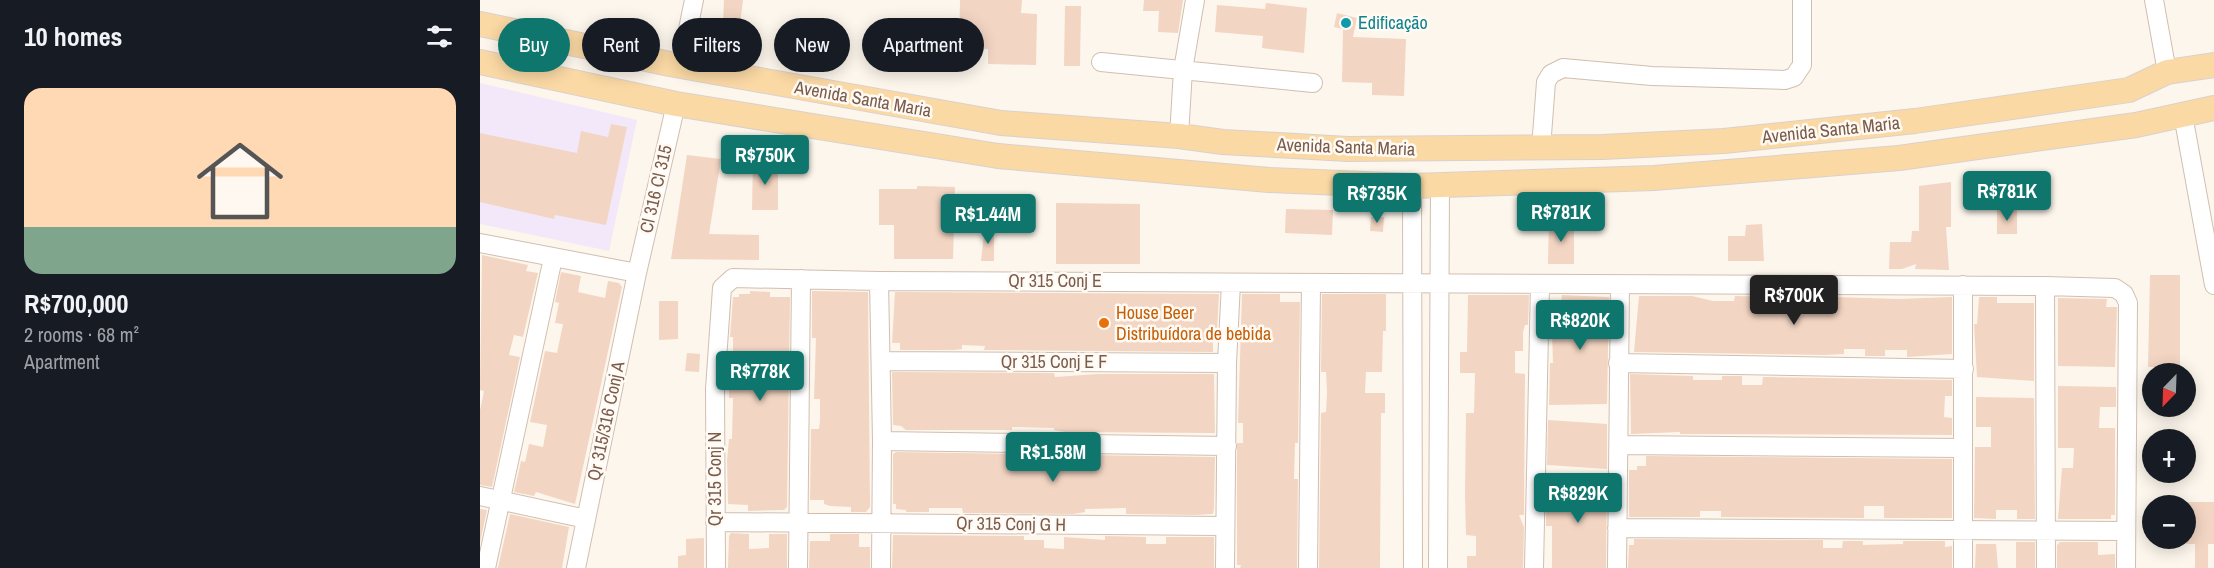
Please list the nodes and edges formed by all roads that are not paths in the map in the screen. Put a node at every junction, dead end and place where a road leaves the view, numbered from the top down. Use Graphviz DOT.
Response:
graph roads {
  1 [pos="694,0"];
  2 [pos="1195,0"];
  3 [pos="1802,0"];
  4 [pos="2154,0"];
  5 [pos="690,18"];
  6 [pos="480,24"];
  7 [pos="576,45"];
  8 [pos="582,46"];
  9 [pos="480,62"];
  10 [pos="1101,62"];
  11 [pos="2214,65"];
  12 [pos="1183,70"];
  13 [pos="612,72"];
  14 [pos="712,72"];
  15 [pos="2167,72"];
  16 [pos="562,79"];
  17 [pos="1312,83"];
  18 [pos="2129,90"];
  19 [pos="618,91"];
  20 [pos="676,104"];
  21 [pos="2214,108"];
  22 [pos="2183,116"];
  23 [pos="2136,125"];
  24 [pos="1179,136"];
  25 [pos="1724,141"];
  26 [pos="1223,142"];
  27 [pos="1603,147"];
  28 [pos="1541,148"];
  29 [pos="1348,149"];
  30 [pos="1124,169"];
  31 [pos="1654,178"];
  32 [pos="1269,180"];
  33 [pos="1522,182"];
  34 [pos="1412,186"];
  35 [pos="1440,186"];
  36 [pos="2209,233"];
  37 [pos="480,243"];
  38 [pos="553,258"];
  39 [pos="637,273"];
  40 [pos="801,279"];
  41 [pos="879,281"];
  42 [pos="1231,283"];
  43 [pos="1412,283"];
  44 [pos="1311,284"];
  45 [pos="1438,284"];
  46 [pos="1540,284"];
  47 [pos="1620,285"];
  48 [pos="1963,285"];
  49 [pos="2214,285"];
  50 [pos="2046,286"];
  51 [pos="881,361"];
  52 [pos="1227,363"];
  53 [pos="1618,363"];
  54 [pos="1964,369"];
  55 [pos="882,441"];
  56 [pos="1620,445"];
  57 [pos="1227,446"];
  58 [pos="1963,448"];
  59 [pos="480,496"];
  60 [pos="500,500"];
  61 [pos="586,519"];
  62 [pos="715,522"];
  63 [pos="798,522"];
  64 [pos="882,523"];
  65 [pos="1224,526"];
  66 [pos="1617,528"];
  67 [pos="1964,528"];
  68 [pos="2047,529"];
  69 [pos="2126,531"];
  70 [pos="486,568"];
  71 [pos="576,568"];
  72 [pos="716,568"];
  73 [pos="798,568"];
  74 [pos="881,568"];
  75 [pos="1225,568"];
  76 [pos="1308,568"];
  77 [pos="1413,568"];
  78 [pos="1438,568"];
  79 [pos="1534,568"];
  80 [pos="1617,568"];
  81 [pos="1963,568"];
  82 [pos="2046,568"];
  83 [pos="2126,568"];
  1 -- 5 [label="street"];
  2 -- 12 [label="street"];
  3 -- 28 [label="street"];
  4 -- 15 [label="street"];
  6 -- 7 [label="main road, Avenida Santa Maria"];
  7 -- 8 [label="main road, Avenida Santa Maria"];
  7 -- 16 [label="main road"];
  9 -- 16 [label="main road, Avenida Santa Maria"];
  10 -- 12 [label="street"];
  11 -- 15 [label="main road, Avenida Santa Maria"];
  12 -- 17 [label="street"];
  12 -- 24 [label="street"];
  13 -- 19 [label="main road"];
  14 -- 24 [label="main road, Avenida Santa Maria"];
  15 -- 18 [label="main road, Avenida Santa Maria"];
  16 -- 19 [label="main road, Avenida Santa Maria"];
  18 -- 23 [label="main road"];
  18 -- 25 [label="main road, Avenida Santa Maria"];
  19 -- 20 [label="main road, Avenida Santa Maria"];
  20 -- 30 [label="main road, Avenida Santa Maria"];
  20 -- 39 [label="street, Cl 316 Cl 315"];
  21 -- 22 [label="main road, Avenida Santa Maria"];
  22 -- 23 [label="main road, Avenida Santa Maria"];
  22 -- 36 [label="street"];
  23 -- 31 [label="main road, Avenida Santa Maria"];
  24 -- 26 [label="main road, Avenida Santa Maria"];
  25 -- 27 [label="main road, Avenida Santa Maria"];
  25 -- 31 [label="main road"];
  26 -- 29 [label="main road, Avenida Santa Maria"];
  26 -- 30 [label="main road"];
  27 -- 28 [label="main road, Avenida Santa Maria"];
  27 -- 33 [label="main road"];
  28 -- 29 [label="main road, Avenida Santa Maria"];
  29 -- 32 [label="main road"];
  30 -- 32 [label="main road, Avenida Santa Maria"];
  31 -- 33 [label="main road, Avenida Santa Maria"];
  32 -- 34 [label="main road, Avenida Santa Maria"];
  33 -- 35 [label="main road, Avenida Santa Maria"];
  34 -- 35 [label="main road, Avenida Santa Maria"];
  34 -- 43 [label="street"];
  35 -- 45 [label="street"];
  36 -- 49 [label="street"];
  37 -- 38 [label="street"];
  38 -- 39 [label="street"];
  38 -- 60 [label="street"];
  39 -- 61 [label="street, Qr 315/316 Conj A"];
  40 -- 41 [label="street, Qr 315 Conj E"];
  40 -- 62 [label="street, Qr 315 Conj N"];
  40 -- 63 [label="street"];
  41 -- 42 [label="street, Qr 315 Conj E"];
  41 -- 51 [label="street"];
  42 -- 44 [label="street, Qr 315 Conj E"];
  42 -- 52 [label="street"];
  43 -- 44 [label="street, Qr 315 Conj E"];
  43 -- 45 [label="street, Qr 315 Conj E"];
  43 -- 77 [label="street"];
  44 -- 76 [label="street"];
  45 -- 46 [label="street, Qr 315 Conj E"];
  45 -- 78 [label="street"];
  46 -- 47 [label="street, Qr 315 Conj E"];
  46 -- 79 [label="street"];
  47 -- 48 [label="street, Qr 315 Conj E"];
  47 -- 53 [label="street"];
  48 -- 50 [label="street, Qr 315 Conj E"];
  48 -- 54 [label="street"];
  50 -- 68 [label="street"];
  50 -- 69 [label="street, Qr 315 Conj E"];
  51 -- 52 [label="street, Qr 315 Conj E F"];
  51 -- 55 [label="street"];
  52 -- 57 [label="street"];
  53 -- 54 [label="street"];
  53 -- 56 [label="street"];
  54 -- 58 [label="street"];
  55 -- 57 [label="street"];
  55 -- 64 [label="street"];
  56 -- 58 [label="street"];
  56 -- 66 [label="street"];
  57 -- 65 [label="street"];
  58 -- 67 [label="street"];
  59 -- 60 [label="street"];
  60 -- 61 [label="street"];
  60 -- 70 [label="street"];
  61 -- 71 [label="street, Qr 315/316 Conj A"];
  62 -- 63 [label="street, Qr 315 Conj G H"];
  62 -- 72 [label="street, Qr 315 Conj N"];
  63 -- 64 [label="street, Qr 315 Conj G H"];
  63 -- 73 [label="street"];
  64 -- 65 [label="street, Qr 315 Conj G H"];
  64 -- 74 [label="street"];
  65 -- 75 [label="street"];
  66 -- 67 [label="street"];
  66 -- 80 [label="street"];
  67 -- 68 [label="street"];
  67 -- 81 [label="street"];
  68 -- 69 [label="street"];
  68 -- 82 [label="street"];
  69 -- 83 [label="street, Qr 315 Conj E"];
}
